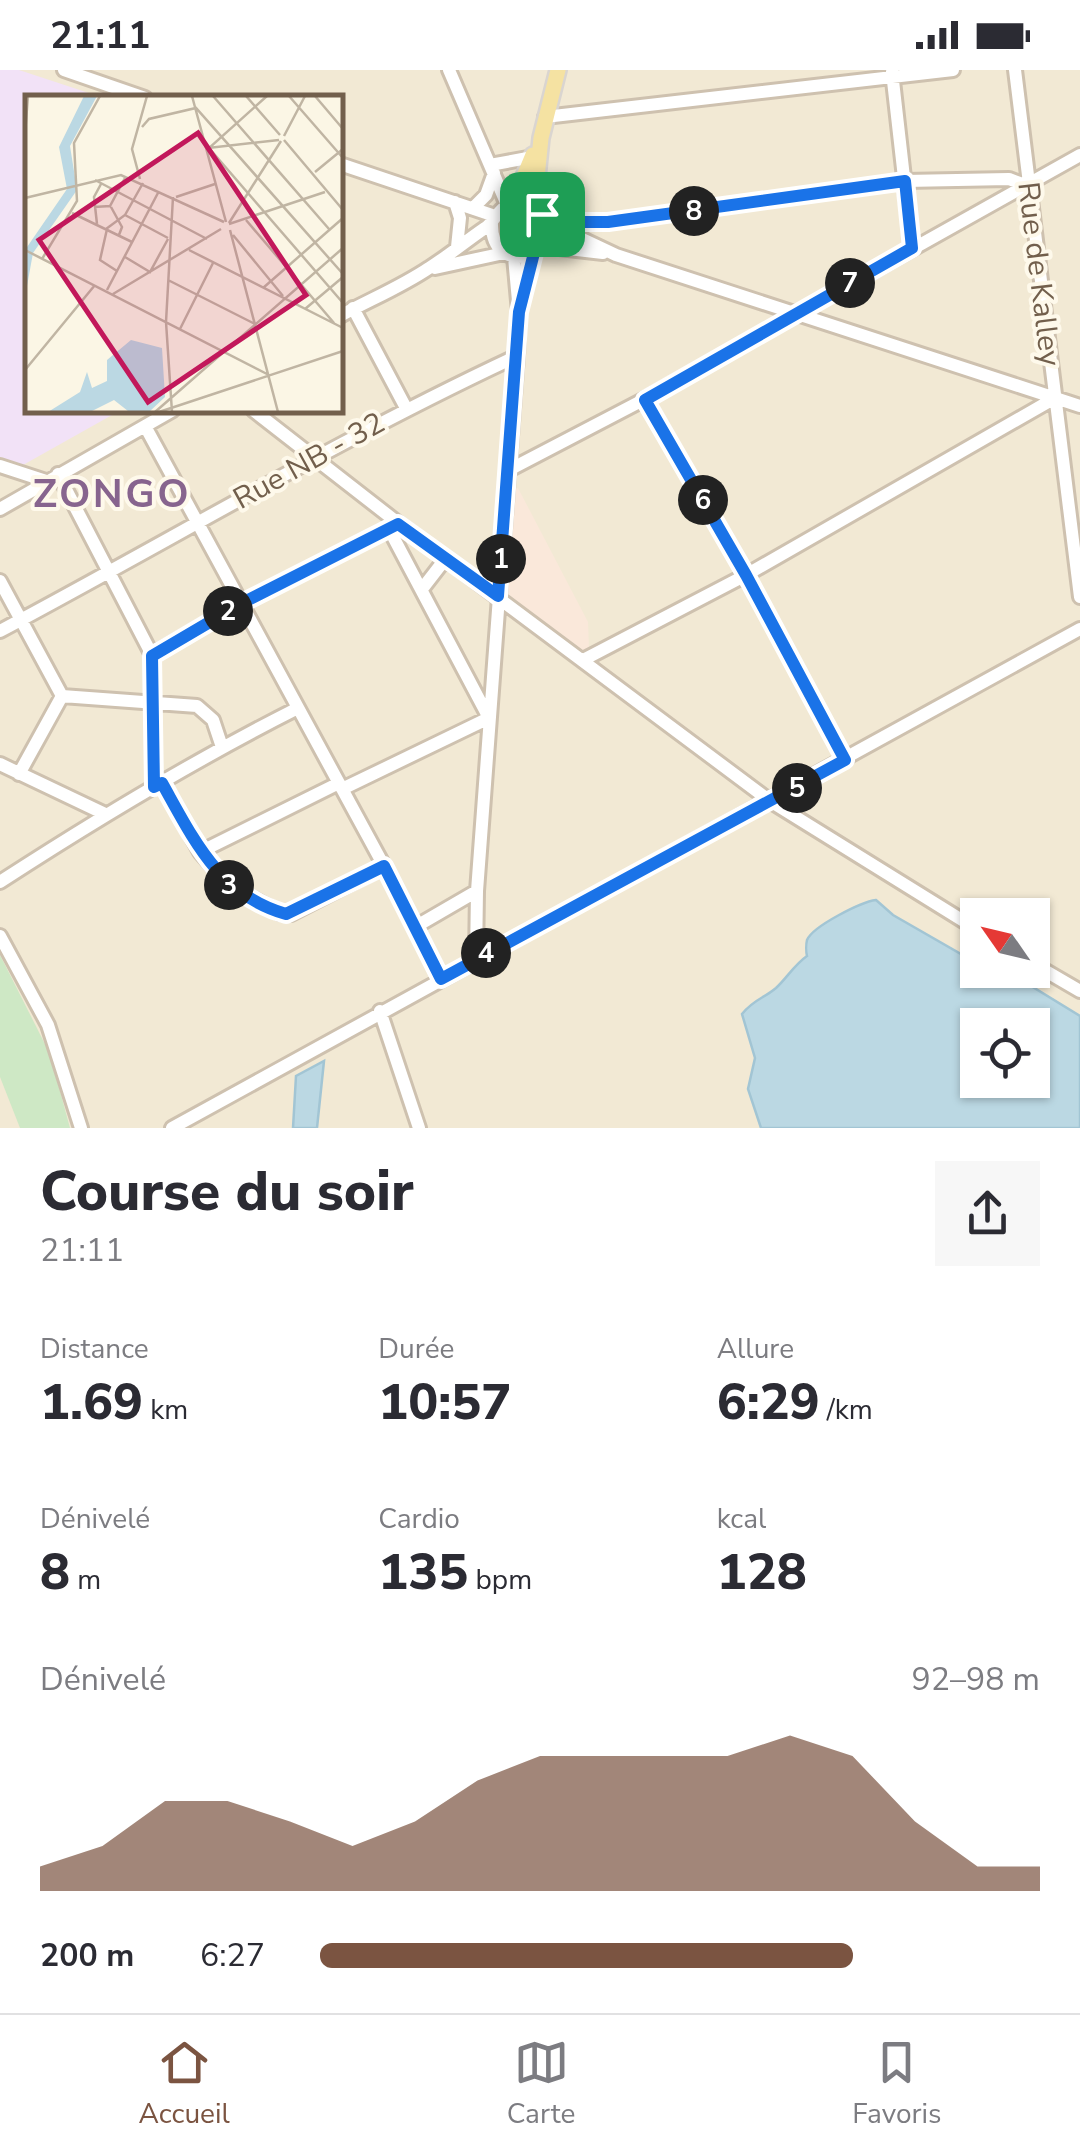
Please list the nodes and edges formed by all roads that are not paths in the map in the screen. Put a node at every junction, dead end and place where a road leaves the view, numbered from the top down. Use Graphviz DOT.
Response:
graph roads {
  1 [pos="64,70"];
  2 [pos="449,70"];
  3 [pos="558,70"];
  4 [pos="953,70"];
  5 [pos="1014,70"];
  6 [pos="95,74"];
  7 [pos="892,74"];
  8 [pos="139,95"];
  9 [pos="545,117"];
  10 [pos="540,138"];
  11 [pos="1080,155"];
  12 [pos="532,157"];
  13 [pos="342,165"];
  14 [pos="492,169"];
  15 [pos="905,181"];
  16 [pos="1028,186"];
  17 [pos="455,202"];
  18 [pos="510,204"];
  19 [pos="473,208"];
  20 [pos="541,214"];
  21 [pos="494,220"];
  22 [pos="458,246"];
  23 [pos="912,248"];
  24 [pos="538,250"];
  25 [pos="616,254"];
  26 [pos="509,256"];
  27 [pos="428,269"];
  28 [pos="354,308"];
  29 [pos="519,312"];
  30 [pos="799,312"];
  31 [pos="342,315"];
  32 [pos="516,356"];
  33 [pos="1055,398"];
  34 [pos="645,400"];
  35 [pos="1080,406"];
  36 [pos="406,408"];
  37 [pos="169,412"];
  38 [pos="257,412"];
  39 [pos="145,426"];
  40 [pos="314,456"];
  41 [pos="0,466"];
  42 [pos="508,470"];
  43 [pos="52,477"];
  44 [pos="0,509"];
  45 [pos="200,522"];
  46 [pos="394,526"];
  47 [pos="446,558"];
  48 [pos="109,571"];
  49 [pos="746,575"];
  50 [pos="0,582"];
  51 [pos="422,589"];
  52 [pos="498,596"];
  53 [pos="1080,598"];
  54 [pos="242,603"];
  55 [pos="21,620"];
  56 [pos="1080,630"];
  57 [pos="0,631"];
  58 [pos="152,656"];
  59 [pos="583,660"];
  60 [pos="62,696"];
  61 [pos="152,700"];
  62 [pos="298,708"];
  63 [pos="489,718"];
  64 [pos="222,747"];
  65 [pos="845,760"];
  66 [pos="0,764"];
  67 [pos="18,774"];
  68 [pos="158,785"];
  69 [pos="340,786"];
  70 [pos="770,801"];
  71 [pos="105,814"];
  72 [pos="200,852"];
  73 [pos="384,866"];
  74 [pos="0,882"];
  75 [pos="477,891"];
  76 [pos="960,919"];
  77 [pos="415,927"];
  78 [pos="0,936"];
  79 [pos="476,959"];
  80 [pos="1050,974"];
  81 [pos="441,979"];
  82 [pos="1080,991"];
  83 [pos="380,1011"];
  84 [pos="81,1128"];
  85 [pos="172,1128"];
  86 [pos="419,1128"];
  1 -- 6 [label="street"];
  2 -- 14 [label="street"];
  3 -- 9 [label="main road"];
  4 -- 7 [label="street"];
  5 -- 16 [label="street, Rue de Kalley"];
  6 -- 8 [label="street"];
  7 -- 9 [label="street"];
  7 -- 15 [label="street"];
  9 -- 10 [label="main road"];
  10 -- 12 [label="main road"];
  10 -- 20 [label="main road"];
  11 -- 16 [label="street"];
  12 -- 14 [label="street"];
  12 -- 18 [label="main road"];
  13 -- 17 [label="street"];
  14 -- 18 [label="street"];
  14 -- 19 [label="street"];
  15 -- 16 [label="street"];
  15 -- 20 [label="street"];
  15 -- 23 [label="street"];
  16 -- 23 [label="street"];
  16 -- 33 [label="street, Rue de Kalley"];
  17 -- 19 [label="street"];
  17 -- 22 [label="street"];
  18 -- 20 [label="street"];
  18 -- 21 [label="street"];
  19 -- 21 [label="street"];
  20 -- 24 [label="street"];
  20 -- 25 [label="street"];
  21 -- 22 [label="street"];
  21 -- 26 [label="street"];
  22 -- 27 [label="street"];
  23 -- 30 [label="street"];
  24 -- 25 [label="street"];
  24 -- 26 [label="street"];
  24 -- 29 [label="street"];
  25 -- 30 [label="street"];
  26 -- 27 [label="street"];
  26 -- 29 [label="street"];
  27 -- 28 [label="street"];
  28 -- 31 [label="street"];
  28 -- 36 [label="street"];
  29 -- 32 [label="street"];
  30 -- 33 [label="street"];
  30 -- 34 [label="street"];
  32 -- 36 [label="street, Rue NB - 32"];
  32 -- 42 [label="street"];
  33 -- 35 [label="street"];
  33 -- 49 [label="street"];
  33 -- 53 [label="street, Rue de Kalley"];
  34 -- 42 [label="street"];
  34 -- 49 [label="street"];
  36 -- 40 [label="street, Rue NB - 32"];
  37 -- 39 [label="street"];
  38 -- 40 [label="street"];
  39 -- 43 [label="street"];
  39 -- 45 [label="street"];
  40 -- 45 [label="street, Rue NB - 32"];
  40 -- 46 [label="street"];
  41 -- 43 [label="street"];
  42 -- 52 [label="street"];
  43 -- 44 [label="street"];
  43 -- 48 [label="street"];
  45 -- 48 [label="street, Rue NB - 32"];
  45 -- 54 [label="street"];
  46 -- 47 [label="street"];
  46 -- 51 [label="street"];
  46 -- 54 [label="street"];
  47 -- 51 [label="street"];
  47 -- 52 [label="street"];
  48 -- 55 [label="street, Rue NB - 32"];
  48 -- 58 [label="street"];
  49 -- 59 [label="street"];
  49 -- 65 [label="street"];
  50 -- 55 [label="street"];
  51 -- 63 [label="street"];
  52 -- 59 [label="street"];
  52 -- 63 [label="street"];
  54 -- 58 [label="street"];
  54 -- 62 [label="street"];
  55 -- 57 [label="street, Rue NB - 32"];
  55 -- 60 [label="street"];
  56 -- 65 [label="street"];
  58 -- 61 [label="street"];
  59 -- 70 [label="street"];
  60 -- 61 [label="street"];
  60 -- 67 [label="street"];
  61 -- 64 [label="street"];
  61 -- 68 [label="street"];
  62 -- 64 [label="street"];
  62 -- 69 [label="street"];
  63 -- 69 [label="street"];
  63 -- 75 [label="street"];
  64 -- 68 [label="street"];
  65 -- 70 [label="street"];
  66 -- 67 [label="street"];
  67 -- 71 [label="street"];
  68 -- 71 [label="street"];
  68 -- 72 [label="street"];
  69 -- 72 [label="street"];
  69 -- 73 [label="street"];
  70 -- 76 [label="street"];
  70 -- 79 [label="street"];
  71 -- 74 [label="street"];
  72 -- 73 [label="street"];
  73 -- 77 [label="street"];
  75 -- 77 [label="street"];
  75 -- 79 [label="street"];
  77 -- 81 [label="street"];
  78 -- 84 [label="street"];
  79 -- 81 [label="street"];
  80 -- 82 [label="street"];
  81 -- 83 [label="street"];
  83 -- 85 [label="street"];
  83 -- 86 [label="street"];
}
